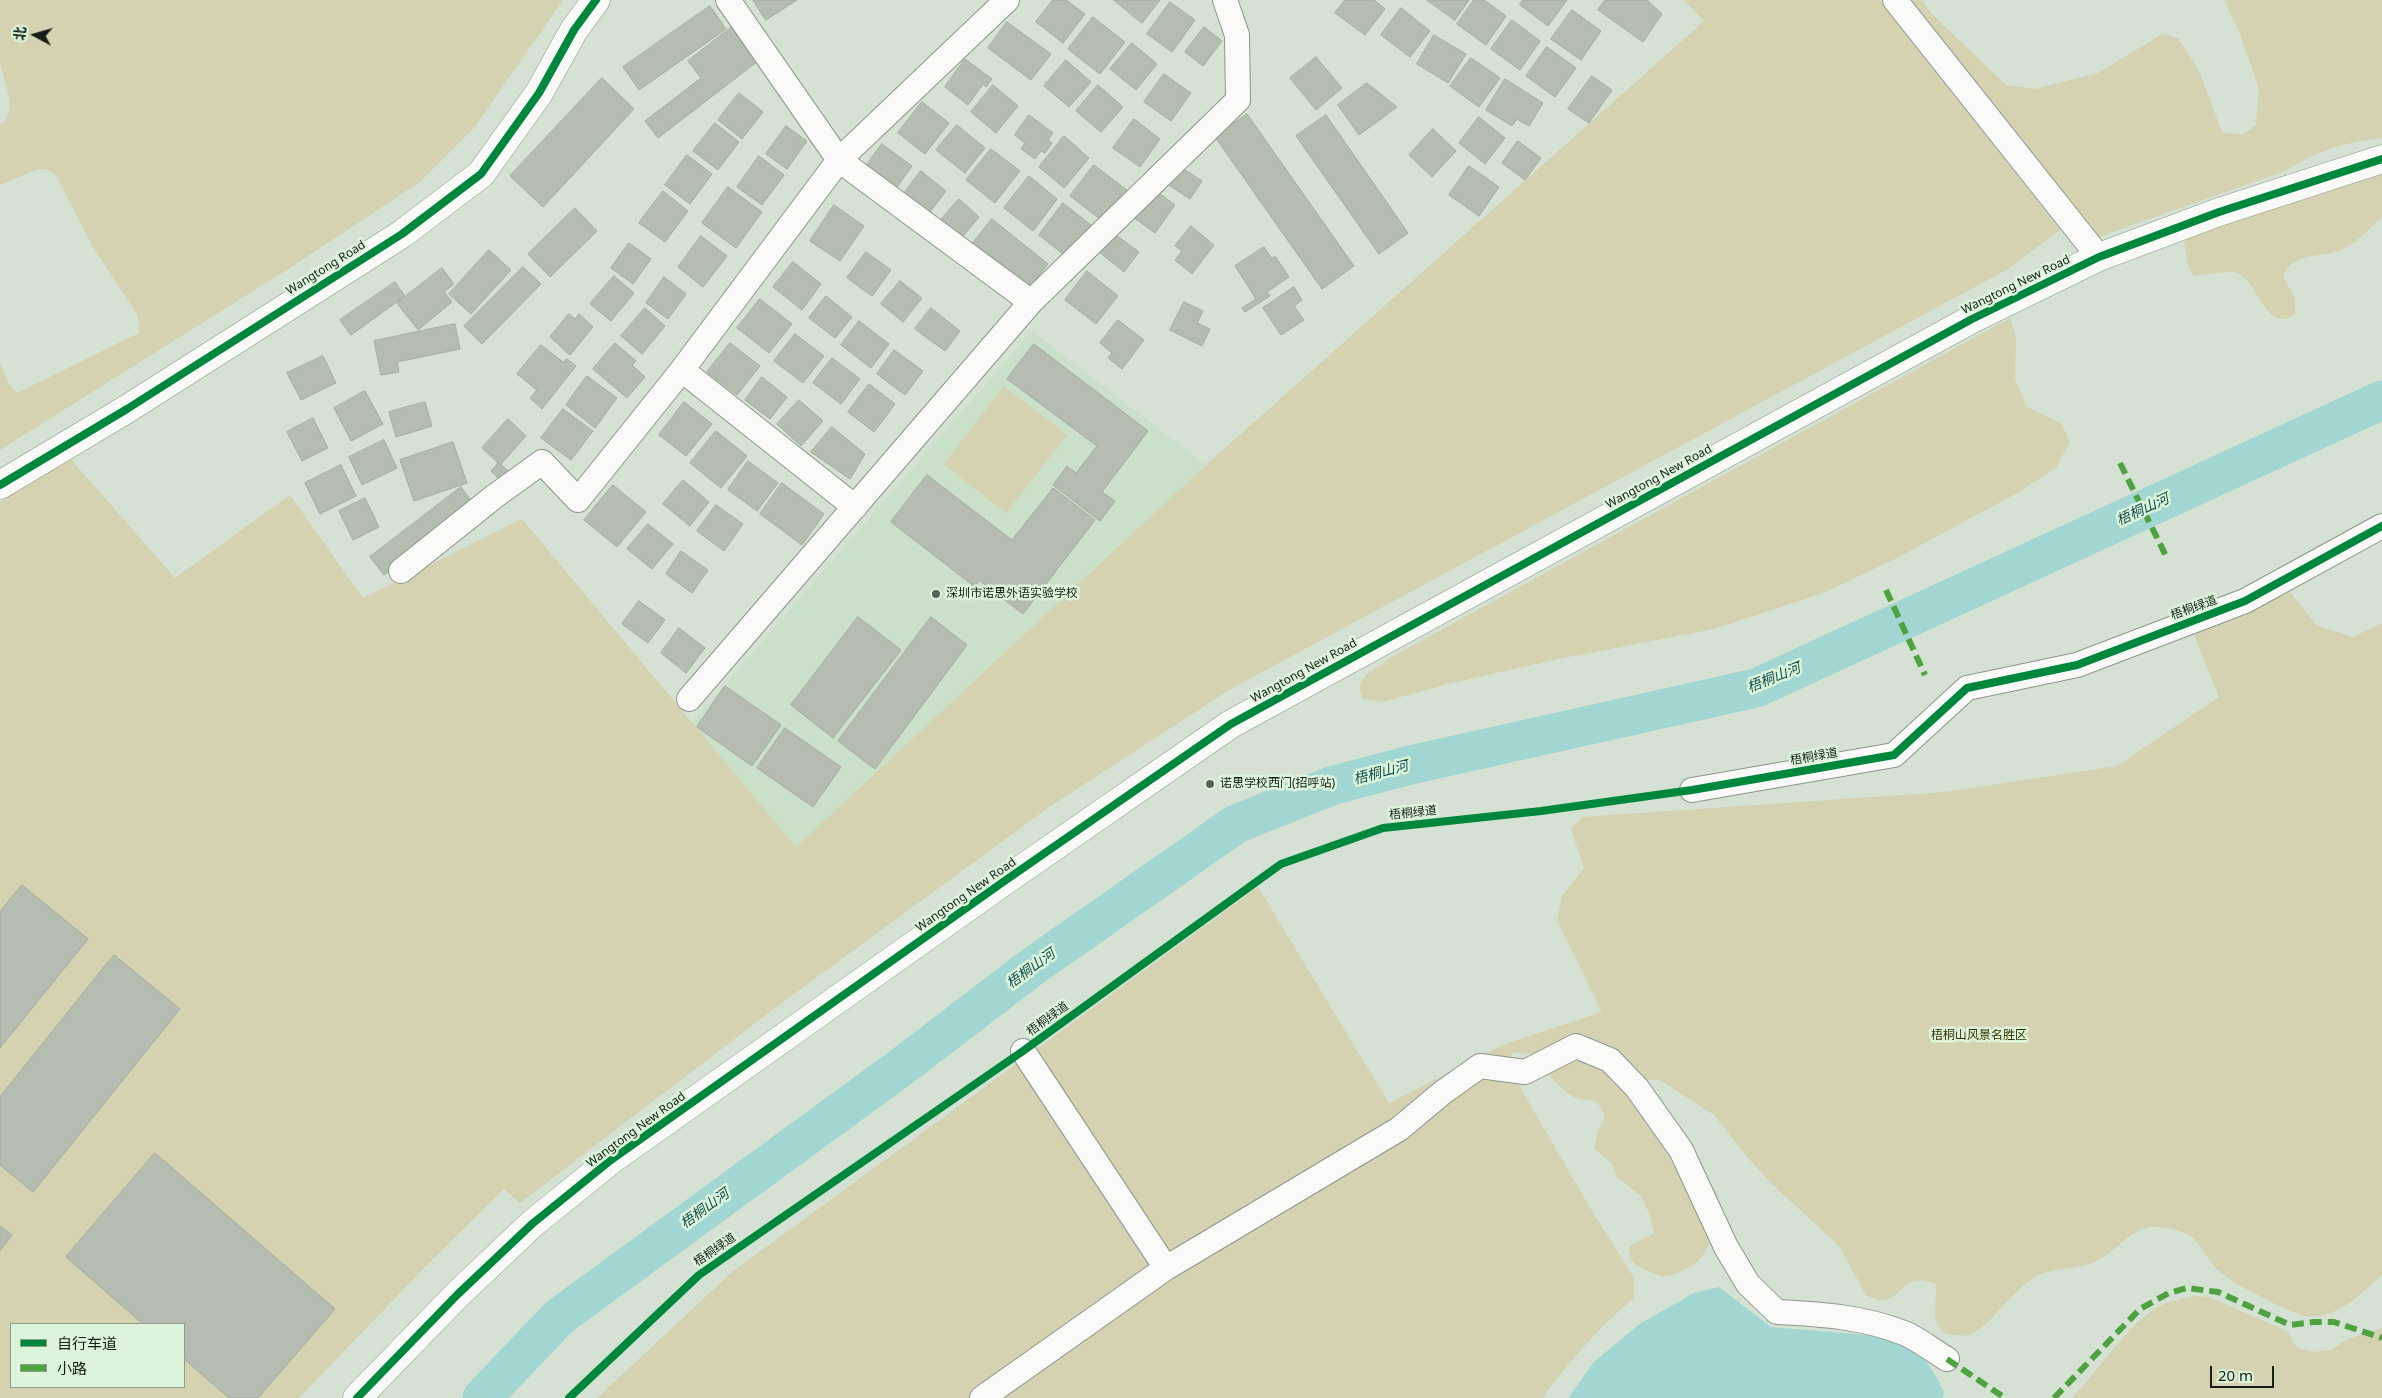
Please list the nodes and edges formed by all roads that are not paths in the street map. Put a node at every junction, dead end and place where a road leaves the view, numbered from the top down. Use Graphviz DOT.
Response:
graph roads {
  1 [pos="596,0"];
  2 [pos="728,0"];
  3 [pos="1006,0"];
  4 [pos="1225,0"];
  5 [pos="1895,0"];
  6 [pos="2382,159"];
  7 [pos="839,160"];
  8 [pos="2099,257"];
  9 [pos="1031,302"];
  10 [pos="682,370"];
  11 [pos="0,485"];
  12 [pos="855,507"];
  13 [pos="2382,526"];
  14 [pos="401,571"];
  15 [pos="689,699"];
  16 [pos="1692,790"];
  17 [pos="1023,1051"];
  18 [pos="1166,1268"];
  19 [pos="1947,1359"];
  20 [pos="357,1398"];
  21 [pos="982,1398"];
  1 -- 11 [label="street, Wangtong Road"];
  2 -- 7 [label="street"];
  3 -- 7 [label="street"];
  4 -- 9 [label="street"];
  5 -- 8 [label="street"];
  6 -- 8 [label="street, Wangtong New Road"];
  7 -- 9 [label="street"];
  7 -- 10 [label="street"];
  8 -- 20 [label="street, Wangtong New Road"];
  9 -- 12 [label="street"];
  10 -- 12 [label="street"];
  10 -- 14 [label="street"];
  12 -- 15 [label="street"];
  13 -- 16 [label="street, 梧桐绿道"];
  17 -- 18 [label="street"];
  18 -- 19 [label="street"];
  18 -- 21 [label="street"];
}
